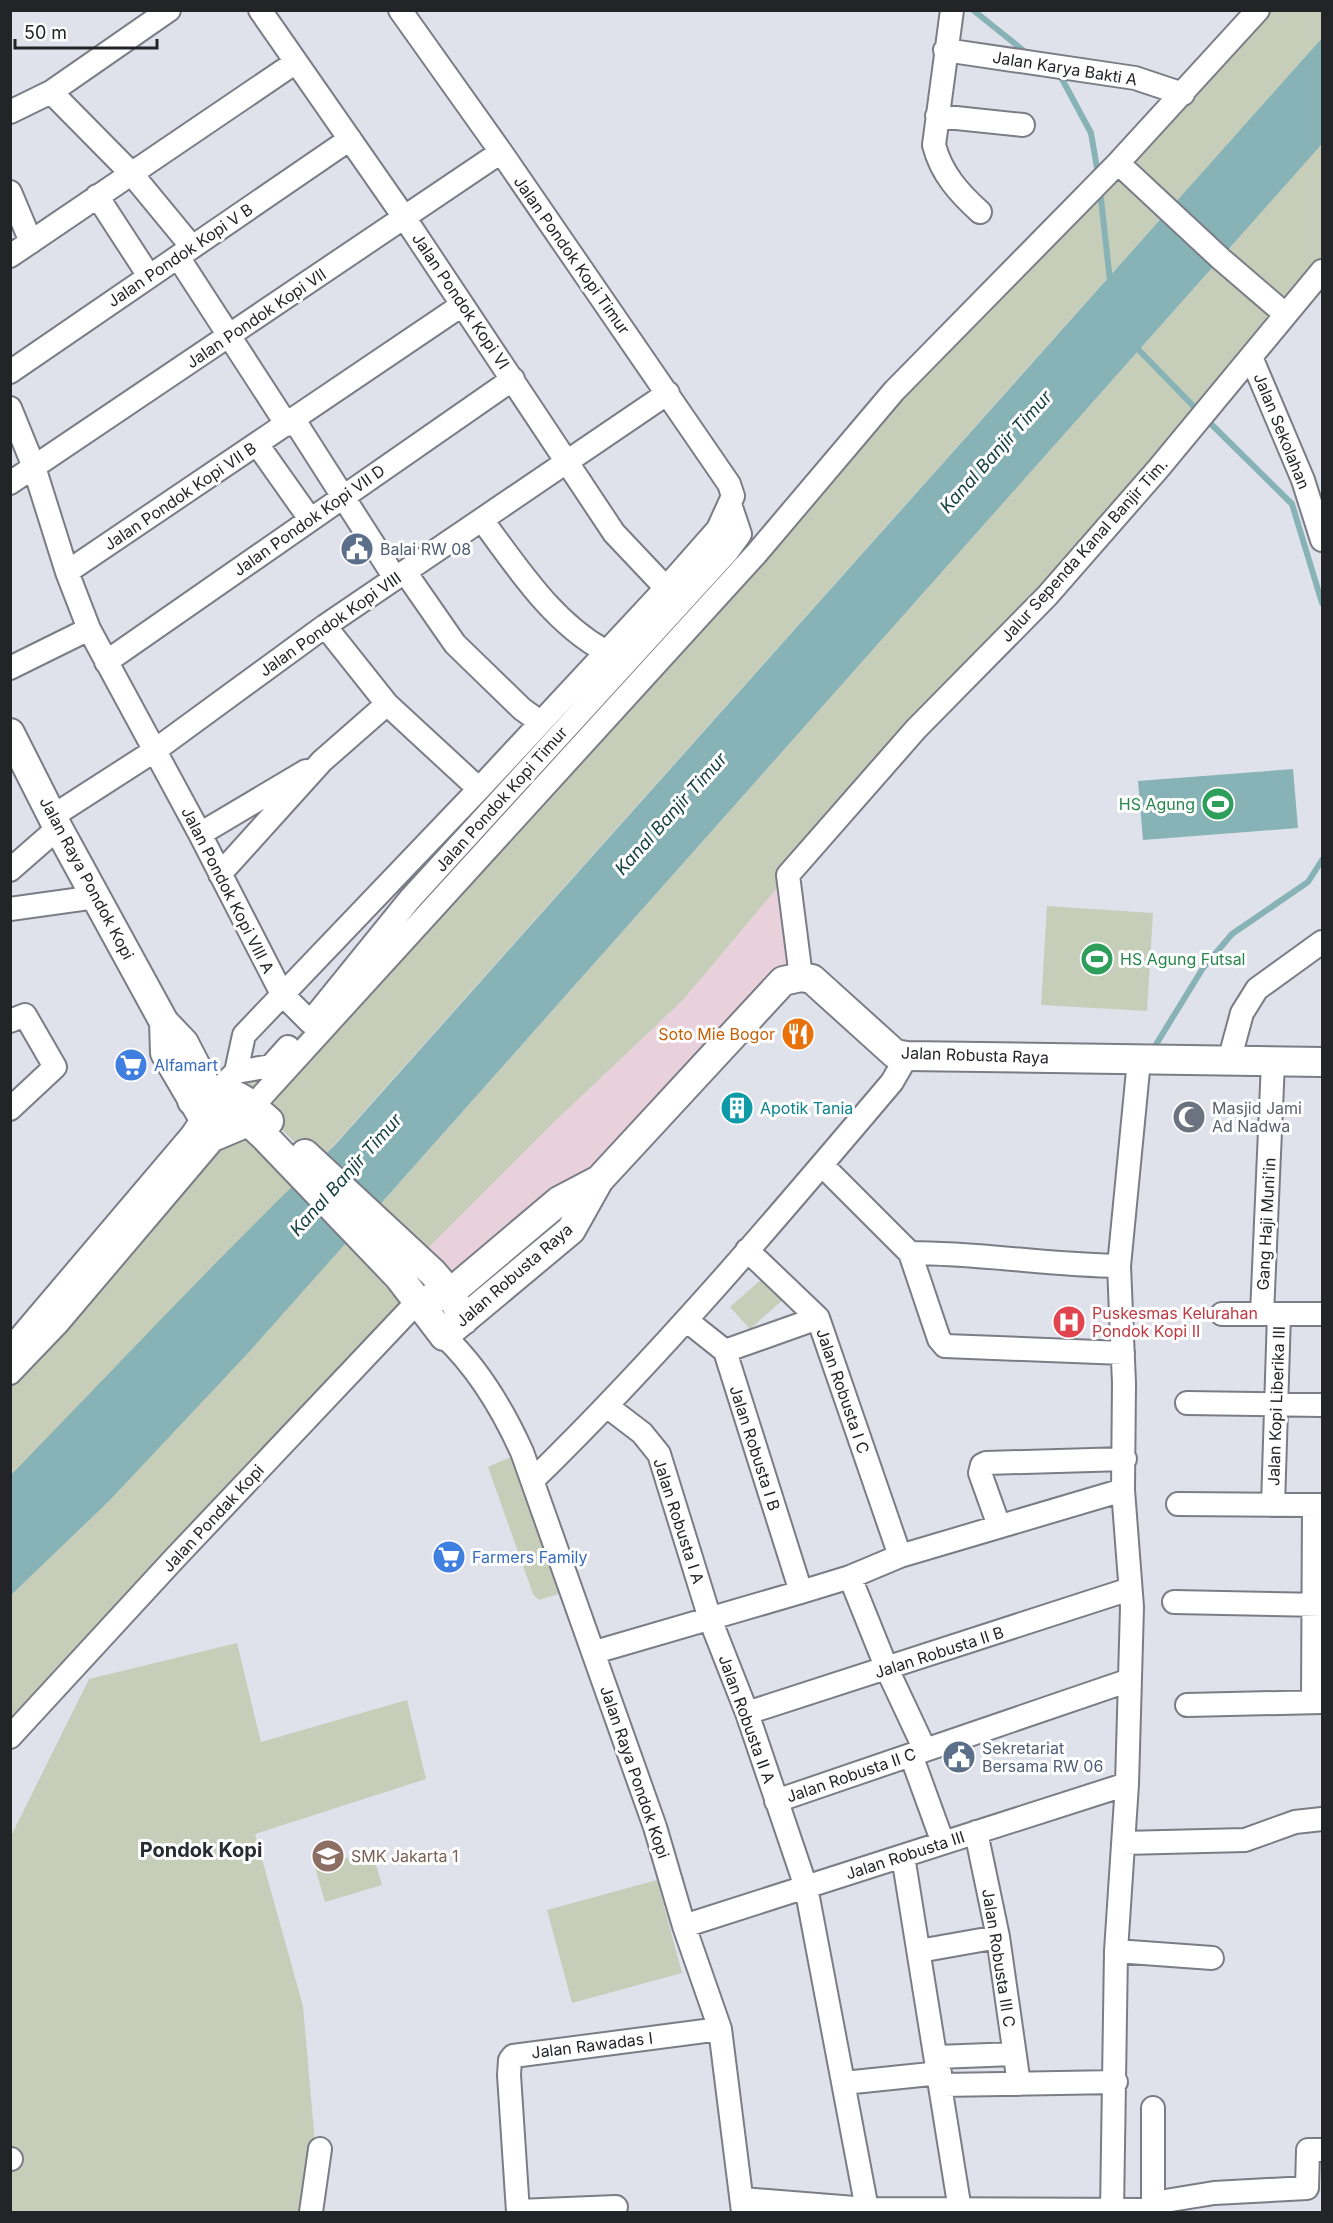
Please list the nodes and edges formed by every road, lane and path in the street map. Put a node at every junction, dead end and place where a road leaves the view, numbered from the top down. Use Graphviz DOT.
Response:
graph roads {
  1 [pos="169,10"];
  2 [pos="260,10"];
  3 [pos="399,10"];
  4 [pos="951,13"];
  5 [pos="1247,14"];
  6 [pos="945,50"];
  7 [pos="296,62"];
  8 [pos="51,92"];
  9 [pos="1183,94"];
  10 [pos="10,112"];
  11 [pos="937,116"];
  12 [pos="1023,125"];
  13 [pos="350,139"];
  14 [pos="501,152"];
  15 [pos="1124,169"];
  16 [pos="131,173"];
  17 [pos="10,192"];
  18 [pos="97,196"];
  19 [pos="980,212"];
  20 [pos="404,218"];
  21 [pos="31,242"];
  22 [pos="185,252"];
  23 [pos="10,256"];
  24 [pos="1323,271"];
  25 [pos="149,276"];
  26 [pos="462,305"];
  27 [pos="1278,308"];
  28 [pos="229,336"];
  29 [pos="1251,357"];
  30 [pos="10,372"];
  31 [pos="513,379"];
  32 [pos="668,393"];
  33 [pos="10,408"];
  34 [pos="290,422"];
  35 [pos="256,444"];
  36 [pos="568,461"];
  37 [pos="34,467"];
  38 [pos="10,483"];
  39 [pos="344,495"];
  40 [pos="730,504"];
  41 [pos="310,519"];
  42 [pos="482,520"];
  43 [pos="1323,540"];
  44 [pos="67,572"];
  45 [pos="400,575"];
  46 [pos="666,588"];
  47 [pos="325,626"];
  48 [pos="89,629"];
  49 [pos="605,651"];
  50 [pos="106,662"];
  51 [pos="10,668"];
  52 [pos="387,704"];
  53 [pos="540,722"];
  54 [pos="10,733"];
  55 [pos="154,751"];
  56 [pos="479,789"];
  57 [pos="276,800"];
  58 [pos="55,822"];
  59 [pos="200,834"];
  60 [pos="10,870"];
  61 [pos="220,874"];
  62 [pos="96,897"];
  63 [pos="12,905"];
  64 [pos="1323,942"];
  65 [pos="801,977"];
  66 [pos="282,994"];
  67 [pos="10,1021"];
  68 [pos="310,1022"];
  69 [pos="907,1056"];
  70 [pos="1148,1060"];
  71 [pos="1229,1061"];
  72 [pos="1273,1062"];
  73 [pos="1323,1062"];
  74 [pos="261,1096"];
  75 [pos="214,1098"];
  76 [pos="10,1109"];
  77 [pos="263,1128"];
  78 [pos="822,1165"];
  79 [pos="599,1180"];
  80 [pos="747,1250"];
  81 [pos="910,1253"];
  82 [pos="1119,1266"];
  83 [pos="409,1268"];
  84 [pos="450,1293"];
  85 [pos="418,1302"];
  86 [pos="1222,1314"];
  87 [pos="1270,1314"];
  88 [pos="1323,1314"];
  89 [pos="818,1318"];
  90 [pos="686,1320"];
  91 [pos="10,1326"];
  92 [pos="456,1336"];
  93 [pos="725,1351"];
  94 [pos="1123,1353"];
  95 [pos="10,1354"];
  96 [pos="10,1373"];
  97 [pos="1187,1403"];
  98 [pos="1276,1404"];
  99 [pos="1323,1405"];
  100 [pos="608,1407"];
  101 [pos="1125,1459"];
  102 [pos="533,1480"];
  103 [pos="1123,1490"];
  104 [pos="1178,1504"];
  105 [pos="1273,1505"];
  106 [pos="1318,1505"];
  107 [pos="999,1526"];
  108 [pos="900,1556"];
  109 [pos="850,1577"];
  110 [pos="1130,1589"];
  111 [pos="801,1592"];
  112 [pos="1174,1602"];
  113 [pos="1318,1605"];
  114 [pos="710,1619"];
  115 [pos="595,1652"];
  116 [pos="887,1669"];
  117 [pos="1130,1680"];
  118 [pos="1318,1702"];
  119 [pos="1187,1705"];
  120 [pos="747,1713"];
  121 [pos="10,1737"];
  122 [pos="918,1753"];
  123 [pos="1127,1784"];
  124 [pos="776,1801"];
  125 [pos="1323,1819"];
  126 [pos="976,1832"];
  127 [pos="942,1843"];
  128 [pos="1124,1843"];
  129 [pos="903,1856"];
  130 [pos="806,1887"];
  131 [pos="684,1926"];
  132 [pos="998,1937"];
  133 [pos="919,1951"];
  134 [pos="1116,1951"];
  135 [pos="1212,1958"];
  136 [pos="720,2029"];
  137 [pos="1014,2054"];
  138 [pos="939,2072"];
  139 [pos="1116,2082"];
  140 [pos="844,2083"];
  141 [pos="1019,2084"];
  142 [pos="1153,2108"];
  143 [pos="320,2149"];
  144 [pos="1323,2150"];
  145 [pos="743,2206"];
  146 [pos="616,2207"];
  147 [pos="1149,2209"];
  148 [pos="867,2210"];
  149 [pos="960,2210"];
  150 [pos="898,2211"];
  151 [pos="1112,2211"];
  152 [pos="311,2212"];
  153 [pos="518,2212"];
  1 -- 8 [label="street"];
  2 -- 7 [label="street, Jalan Pondok Kopi VI"];
  3 -- 14 [label="street, Jalan Pondok Kopi Timur"];
  4 -- 6 [label="street"];
  5 -- 9 [label="street"];
  6 -- 9 [label="street, Jalan Karya Bakti A"];
  6 -- 11 [label="street"];
  7 -- 13 [label="street, Jalan Pondok Kopi VI"];
  7 -- 16 [label="street"];
  8 -- 10 [label="street"];
  8 -- 16 [label="street"];
  9 -- 15 [label="street"];
  11 -- 12 [label="street"];
  11 -- 19 [label="street"];
  13 -- 20 [label="street, Jalan Pondok Kopi VI"];
  13 -- 22 [label="street, Jalan Pondok Kopi V B"];
  14 -- 20 [label="street, Jalan Pondok Kopi VII"];
  14 -- 32 [label="street, Jalan Pondok Kopi Timur"];
  15 -- 27 [label="street"];
  15 -- 74 [label="street"];
  16 -- 18 [label="street"];
  16 -- 22 [label="street"];
  17 -- 21 [label="street"];
  18 -- 21 [label="street"];
  18 -- 25 [label="street"];
  20 -- 26 [label="street, Jalan Pondok Kopi VI"];
  20 -- 28 [label="street, Jalan Pondok Kopi VII"];
  21 -- 23 [label="street"];
  22 -- 25 [label="street, Jalan Pondok Kopi V B"];
  22 -- 28 [label="street"];
  24 -- 27 [label="street, Jalur Sependa Kanal Banjir Tim."];
  25 -- 30 [label="street, Jalan Pondok Kopi V B"];
  26 -- 31 [label="street, Jalan Pondok Kopi VI"];
  26 -- 34 [label="street, Jalan Pondok Kopi VII B"];
  27 -- 29 [label="street, Jalur Sependa Kanal Banjir Tim."];
  28 -- 34 [label="street"];
  28 -- 37 [label="street, Jalan Pondok Kopi VII"];
  29 -- 43 [label="street, Jalan Sekolahan"];
  29 -- 65 [label="street, Jalur Sependa Kanal Banjir Tim."];
  31 -- 36 [label="street, Jalan Pondok Kopi VI"];
  31 -- 39 [label="street, Jalan Pondok Kopi VII D"];
  32 -- 36 [label="street, Jalan Pondok Kopi VIII"];
  32 -- 40 [label="street, Jalan Pondok Kopi Timur"];
  33 -- 37 [label="street, Jalan Pondok Kopi VIII A"];
  34 -- 35 [label="street, Jalan Pondok Kopi VII B"];
  34 -- 39 [label="street"];
  35 -- 41 [label="street"];
  35 -- 44 [label="street, Jalan Pondok Kopi VII B"];
  36 -- 42 [label="street, Jalan Pondok Kopi VIII"];
  36 -- 46 [label="street, Jalan Pondok Kopi VI"];
  37 -- 38 [label="street, Jalan Pondok Kopi VII"];
  37 -- 44 [label="street, Jalan Pondok Kopi VIII A"];
  39 -- 41 [label="street, Jalan Pondok Kopi VII D"];
  39 -- 45 [label="street"];
  40 -- 46 [label="street, Jalan Pondok Kopi Timur"];
  40 -- 68 [label="street, Jalan Pondok Kopi Timur"];
  41 -- 50 [label="street, Jalan Pondok Kopi VII D"];
  42 -- 45 [label="street, Jalan Pondok Kopi VIII"];
  42 -- 49 [label="street"];
  44 -- 48 [label="street, Jalan Pondok Kopi VIII A"];
  45 -- 47 [label="street, Jalan Pondok Kopi VIII"];
  45 -- 53 [label="street"];
  46 -- 49 [label="street, Jalan Pondok Kopi Timur"];
  47 -- 52 [label="street"];
  47 -- 55 [label="street, Jalan Pondok Kopi VIII"];
  48 -- 50 [label="street, Jalan Pondok Kopi VIII A"];
  48 -- 51 [label="street"];
  49 -- 53 [label="street, Jalan Pondok Kopi Timur"];
  50 -- 55 [label="street, Jalan Pondok Kopi VIII A"];
  52 -- 56 [label="street"];
  52 -- 57 [label="street"];
  53 -- 56 [label="street, Jalan Pondok Kopi Timur"];
  54 -- 58 [label="main road, Jalan Raya Pondok Kopi"];
  55 -- 58 [label="street, Jalan Pondok Kopi VIII"];
  55 -- 59 [label="street, Jalan Pondok Kopi VIII A"];
  56 -- 66 [label="street, Jalan Pondok Kopi Timur"];
  57 -- 59 [label="street"];
  57 -- 61 [label="street"];
  58 -- 60 [label="street, Jalan Pondok Kopi VIII"];
  58 -- 62 [label="main road, Jalan Raya Pondok Kopi"];
  59 -- 61 [label="street, Jalan Pondok Kopi VIII A"];
  61 -- 66 [label="street, Jalan Pondok Kopi VIII A"];
  62 -- 63 [label="street"];
  62 -- 75 [label="main road, Jalan Raya Pondok Kopi"];
  64 -- 71 [label="street"];
  65 -- 69 [label="main road, Jalan Robusta Raya"];
  65 -- 79 [label="main road, Jalan Robusta Raya"];
  66 -- 68 [label="street, Jalan Pondok Kopi VIII A"];
  66 -- 75 [label="street, Jalan Pondok Kopi Timur"];
  67 -- 76 [label="street"];
  68 -- 75 [label="street, Jalan Pondok Kopi Timur"];
  69 -- 70 [label="main road, Jalan Robusta Raya"];
  69 -- 78 [label="street"];
  70 -- 71 [label="main road, Jalan Robusta Raya"];
  70 -- 82 [label="street"];
  71 -- 72 [label="main road, Jalan Robusta Raya"];
  72 -- 73 [label="main road, Jalan Robusta Raya"];
  72 -- 87 [label="street, Gang Haji Muni'in"];
  75 -- 77 [label="main road, Jalan Raya Pondok Kopi"];
  75 -- 91 [label="main road"];
  75 -- 95 [label="main road"];
  77 -- 83 [label="main road, Jalan Raya Pondok Kopi"];
  77 -- 96 [label="street"];
  78 -- 80 [label="street"];
  78 -- 81 [label="street"];
  79 -- 84 [label="main road, Jalan Robusta Raya"];
  79 -- 92 [label="main road, Jalan Robusta Raya"];
  80 -- 89 [label="street, Jalan Robusta I C"];
  80 -- 90 [label="street"];
  81 -- 82 [label="street"];
  81 -- 94 [label="street"];
  82 -- 94 [label="street"];
  83 -- 84 [label="main road, Jalan Raya Pondok Kopi"];
  83 -- 85 [label="main road, Jalan Raya Pondok Kopi"];
  84 -- 85 [label="main road, Jalan Robusta Raya"];
  84 -- 92 [label="main road, Jalan Raya Pondok Kopi"];
  85 -- 92 [label="main road, Jalan Raya Pondok Kopi"];
  85 -- 121 [label="street, Jalan Pondak Kopi"];
  86 -- 87 [label="street"];
  87 -- 88 [label="street, Jalan Kopi Liberika III"];
  87 -- 98 [label="street, Jalan Kopi Liberika III"];
  89 -- 93 [label="street"];
  89 -- 108 [label="street, Jalan Robusta I C"];
  90 -- 93 [label="street"];
  90 -- 100 [label="street"];
  92 -- 102 [label="street, Jalan Raya Pondok Kopi"];
  93 -- 111 [label="street, Jalan Robusta I B"];
  94 -- 101 [label="street"];
  97 -- 98 [label="street"];
  98 -- 99 [label="street"];
  98 -- 105 [label="street, Jalan Kopi Liberika III"];
  100 -- 102 [label="street"];
  100 -- 114 [label="street, Jalan Robusta I A"];
  101 -- 103 [label="street"];
  101 -- 107 [label="street"];
  102 -- 115 [label="street, Jalan Raya Pondok Kopi"];
  103 -- 107 [label="street"];
  103 -- 110 [label="street"];
  104 -- 105 [label="street"];
  105 -- 106 [label="street"];
  106 -- 113 [label="street"];
  107 -- 108 [label="street"];
  108 -- 109 [label="street"];
  109 -- 111 [label="street"];
  109 -- 116 [label="street"];
  110 -- 116 [label="street, Jalan Robusta II B"];
  110 -- 117 [label="street"];
  111 -- 114 [label="street"];
  112 -- 113 [label="street"];
  113 -- 118 [label="street"];
  114 -- 115 [label="street"];
  114 -- 120 [label="street, Jalan Robusta II A"];
  115 -- 131 [label="street, Jalan Raya Pondok Kopi"];
  116 -- 120 [label="street, Jalan Robusta II B"];
  116 -- 122 [label="street"];
  117 -- 122 [label="street, Jalan Robusta II C"];
  117 -- 123 [label="street"];
  118 -- 119 [label="street"];
  120 -- 124 [label="street, Jalan Robusta II A"];
  122 -- 124 [label="street, Jalan Robusta II C"];
  122 -- 127 [label="street"];
  123 -- 126 [label="street, Jalan Robusta III"];
  123 -- 128 [label="street"];
  124 -- 130 [label="street, Jalan Robusta II A"];
  125 -- 128 [label="street"];
  126 -- 127 [label="street, Jalan Robusta III"];
  126 -- 132 [label="street, Jalan Robusta III C"];
  127 -- 129 [label="street, Jalan Robusta III"];
  128 -- 134 [label="street"];
  129 -- 130 [label="street, Jalan Robusta III"];
  129 -- 133 [label="street"];
  130 -- 131 [label="street, Jalan Robusta III"];
  130 -- 140 [label="street, Jalan Robusta II A"];
  131 -- 136 [label="street, Jalan Raya Pondok Kopi"];
  132 -- 133 [label="street"];
  132 -- 137 [label="street, Jalan Robusta III C"];
  133 -- 138 [label="street"];
  134 -- 135 [label="street"];
  134 -- 139 [label="street"];
  136 -- 145 [label="street, Jalan Raya Pondok Kopi"];
  136 -- 153 [label="street, Jalan Rawadas I"];
  137 -- 138 [label="street"];
  137 -- 141 [label="street, Jalan Robusta III C"];
  138 -- 140 [label="street"];
  138 -- 141 [label="street"];
  138 -- 149 [label="street"];
  139 -- 141 [label="street"];
  139 -- 151 [label="street"];
  140 -- 148 [label="street, Jalan Robusta II A"];
  142 -- 147 [label="street"];
  143 -- 152 [label="street"];
  144 -- 147 [label="street"];
  145 -- 148 [label="street"];
  146 -- 153 [label="street"];
  147 -- 151 [label="street"];
  148 -- 150 [label="street"];
  149 -- 150 [label="street"];
  149 -- 151 [label="street"];
}
